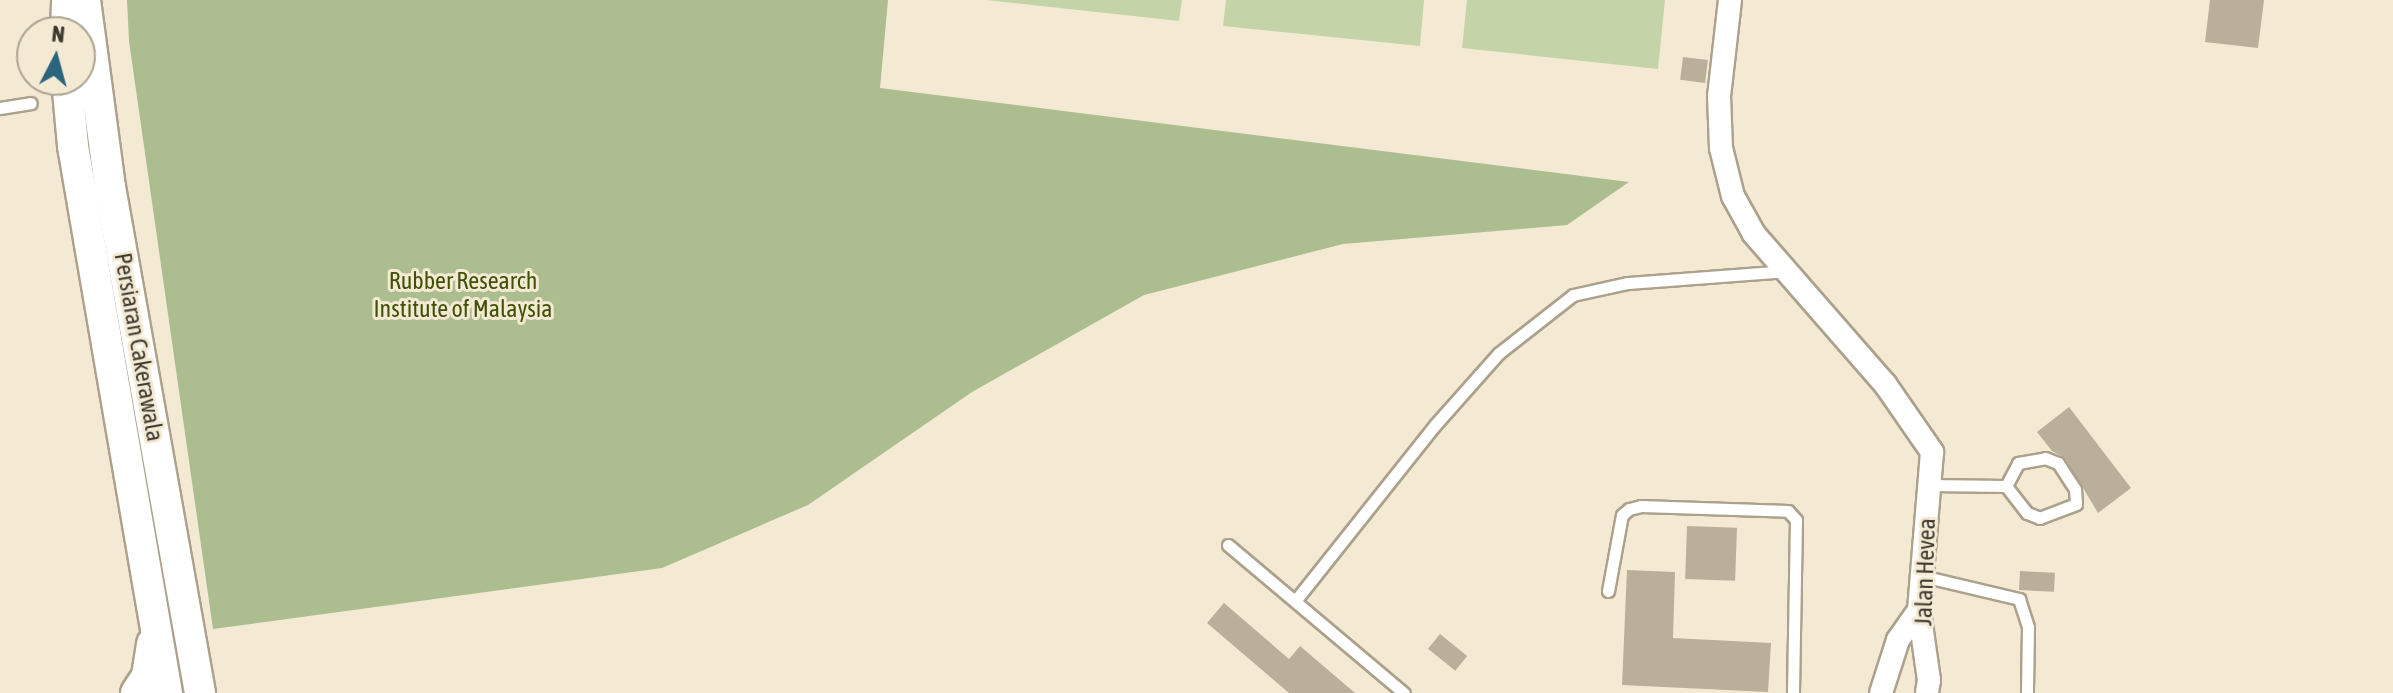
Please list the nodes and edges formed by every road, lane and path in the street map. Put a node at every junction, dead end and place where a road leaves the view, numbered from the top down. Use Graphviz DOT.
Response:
graph roads {
  1 [pos="85,0"];
  2 [pos="1730,0"];
  3 [pos="68,96"];
  4 [pos="31,103"];
  5 [pos="0,108"];
  6 [pos="1786,271"];
  7 [pos="1929,485"];
  8 [pos="2006,486"];
  9 [pos="1228,545"];
  10 [pos="1922,576"];
  11 [pos="1608,591"];
  12 [pos="1295,601"];
  13 [pos="1919,610"];
  14 [pos="154,622"];
  15 [pos="195,692"];
  16 [pos="136,693"];
  17 [pos="167,693"];
  18 [pos="1404,693"];
  19 [pos="1793,693"];
  20 [pos="1881,693"];
  21 [pos="1927,693"];
  22 [pos="2027,693"];
  1 -- 15 [label="street, Persiaran Cakerawala"];
  2 -- 6 [label="street"];
  3 -- 14 [label="street, Persiaran Cakerawala"];
  4 -- 5 [label="lane"];
  6 -- 7 [label="street, Jalan Hevea"];
  6 -- 12 [label="lane"];
  7 -- 8 [label="lane"];
  7 -- 10 [label="street, Jalan Hevea"];
  8 -- 8 [label="lane"];
  9 -- 12 [label="lane"];
  10 -- 13 [label="street, Jalan Hevea"];
  10 -- 22 [label="lane"];
  11 -- 19 [label="lane"];
  12 -- 18 [label="lane"];
  13 -- 20 [label="street"];
  13 -- 21 [label="street, Jalan Hevea"];
  14 -- 16 [label="street"];
  14 -- 17 [label="street, Persiaran Cakerawala"];
}
